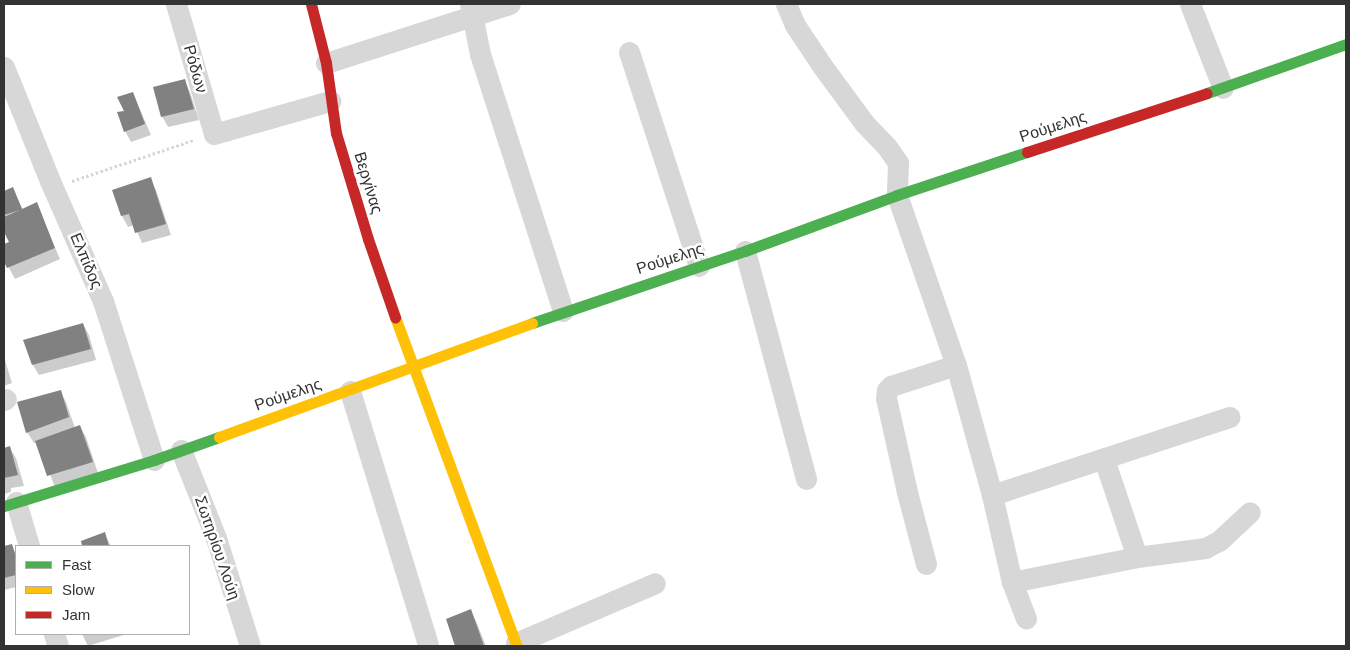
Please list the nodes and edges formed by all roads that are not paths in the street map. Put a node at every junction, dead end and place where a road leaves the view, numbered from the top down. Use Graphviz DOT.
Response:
graph roads {
  1 [pos="176,4"];
  2 [pos="311,4"];
  3 [pos="510,4"];
  4 [pos="786,4"];
  5 [pos="1190,4"];
  6 [pos="471,10"];
  7 [pos="1346,44"];
  8 [pos="630,52"];
  9 [pos="326,63"];
  10 [pos="4,67"];
  11 [pos="1223,88"];
  12 [pos="330,101"];
  13 [pos="897,195"];
  14 [pos="745,251"];
  15 [pos="699,266"];
  16 [pos="563,311"];
  17 [pos="956,365"];
  18 [pos="415,366"];
  19 [pos="350,391"];
  20 [pos="1229,417"];
  21 [pos="181,450"];
  22 [pos="1104,459"];
  23 [pos="154,460"];
  24 [pos="806,479"];
  25 [pos="992,496"];
  26 [pos="10,504"];
  27 [pos="1250,512"];
  28 [pos="29,545"];
  29 [pos="1136,557"];
  30 [pos="926,564"];
  31 [pos="1012,582"];
  32 [pos="655,583"];
  33 [pos="1026,618"];
  34 [pos="428,644"];
  35 [pos="517,645"];
  36 [pos="250,646"];
  1 -- 12 [label="street, Ρόδων"];
  2 -- 9 [label="street, Βεργίνας"];
  3 -- 6 [label="street"];
  4 -- 13 [label="street"];
  5 -- 11 [label="street"];
  6 -- 9 [label="street"];
  6 -- 16 [label="street"];
  7 -- 11 [label="street, Ρούμελης"];
  8 -- 15 [label="street"];
  9 -- 12 [label="street, Βεργίνας"];
  10 -- 23 [label="street, Ελπίδος"];
  11 -- 13 [label="street, Ρούμελης"];
  12 -- 18 [label="street, Βεργίνας"];
  13 -- 14 [label="street, Ρούμελης"];
  13 -- 17 [label="street"];
  14 -- 15 [label="street, Ρούμελης"];
  14 -- 24 [label="street"];
  15 -- 16 [label="street, Ρούμελης"];
  16 -- 18 [label="street, Ρούμελης"];
  17 -- 25 [label="street"];
  17 -- 30 [label="street"];
  18 -- 19 [label="street, Ρούμελης"];
  18 -- 35 [label="street, Βεργίνας"];
  19 -- 21 [label="street, Ρούμελης"];
  19 -- 34 [label="street"];
  20 -- 22 [label="street"];
  21 -- 23 [label="street, Ρούμελης"];
  21 -- 36 [label="street, Σωτηρίου Λούη"];
  22 -- 25 [label="street"];
  22 -- 29 [label="street"];
  23 -- 26 [label="street, Ρούμελης"];
  25 -- 31 [label="street"];
  26 -- 28 [label="street"];
  27 -- 29 [label="street"];
  29 -- 31 [label="street"];
  31 -- 33 [label="street"];
  32 -- 35 [label="street"];
}
